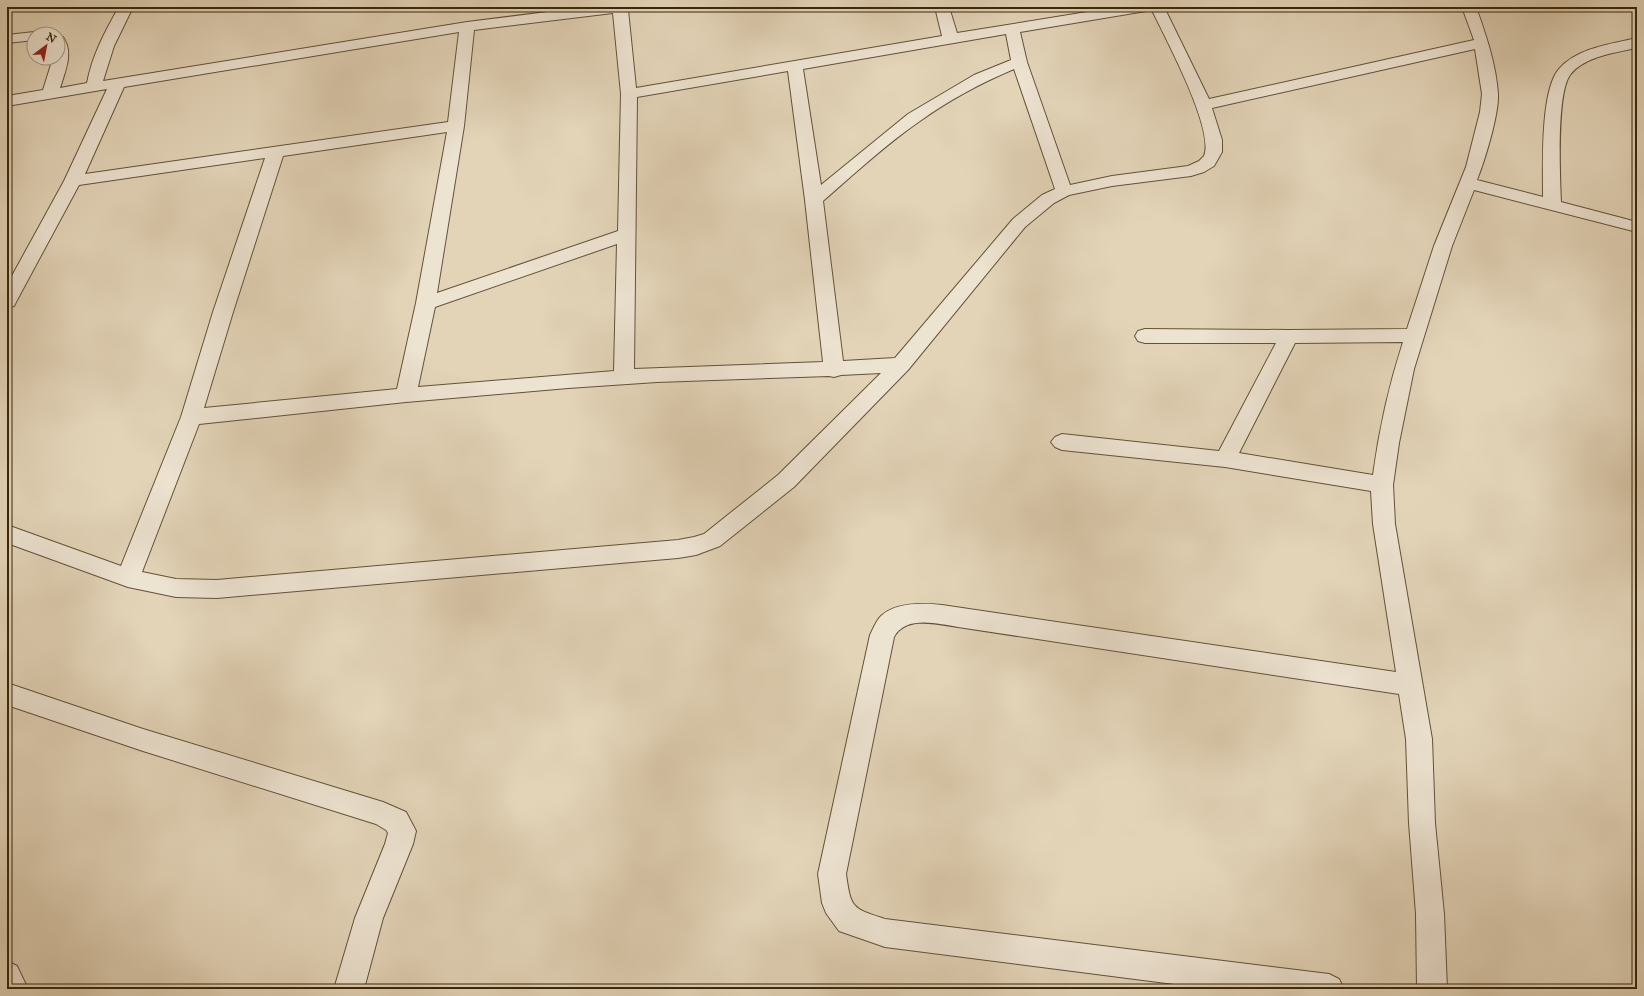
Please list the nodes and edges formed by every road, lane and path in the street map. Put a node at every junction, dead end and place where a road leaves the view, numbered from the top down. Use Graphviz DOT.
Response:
graph roads {
  1 [pos="126,7"];
  2 [pos="621,7"];
  3 [pos="942,7"];
  4 [pos="1148,7"];
  5 [pos="1157,7"];
  6 [pos="1469,7"];
  7 [pos="467,26"];
  8 [pos="1012,29"];
  9 [pos="26,37"];
  10 [pos="7,39"];
  11 [pos="951,40"];
  12 [pos="1637,43"];
  13 [pos="1482,44"];
  14 [pos="1019,62"];
  15 [pos="58,66"];
  16 [pos="795,67"];
  17 [pos="118,84"];
  18 [pos="94,87"];
  19 [pos="50,94"];
  20 [pos="629,94"];
  21 [pos="7,101"];
  22 [pos="1204,105"];
  23 [pos="456,126"];
  24 [pos="276,151"];
  25 [pos="73,182"];
  26 [pos="1467,183"];
  27 [pos="1064,191"];
  28 [pos="814,200"];
  29 [pos="1552,205"];
  30 [pos="1637,227"];
  31 [pos="625,235"];
  32 [pos="7,302"];
  33 [pos="426,303"];
  34 [pos="1414,335"];
  35 [pos="1145,336"];
  36 [pos="1289,337"];
  37 [pos="901,365"];
  38 [pos="834,370"];
  39 [pos="624,377"];
  40 [pos="406,394"];
  41 [pos="191,417"];
  42 [pos="1062,442"];
  43 [pos="1225,459"];
  44 [pos="1382,486"];
  45 [pos="7,534"];
  46 [pos="128,578"];
  47 [pos="1411,685"];
  48 [pos="7,694"];
  49 [pos="7,976"];
  50 [pos="13,989"];
  51 [pos="349,989"];
  52 [pos="1329,989"];
  53 [pos="1432,989"];
  1 -- 18 [label="street"];
  2 -- 7 [label="street"];
  2 -- 20 [label="street"];
  3 -- 11 [label="street"];
  4 -- 8 [label="street"];
  5 -- 22 [label="street"];
  6 -- 13 [label="street"];
  7 -- 17 [label="street"];
  7 -- 23 [label="street"];
  8 -- 11 [label="street"];
  8 -- 14 [label="street"];
  9 -- 10 [label="street"];
  11 -- 16 [label="street"];
  12 -- 29 [label="street"];
  13 -- 22 [label="street"];
  13 -- 26 [label="street"];
  14 -- 27 [label="street"];
  14 -- 28 [label="street"];
  15 -- 19 [label="street"];
  16 -- 20 [label="street"];
  16 -- 28 [label="street"];
  17 -- 18 [label="street"];
  17 -- 25 [label="street"];
  18 -- 19 [label="street"];
  19 -- 21 [label="street"];
  20 -- 31 [label="street"];
  22 -- 27 [label="street"];
  23 -- 24 [label="street"];
  23 -- 33 [label="street"];
  24 -- 25 [label="street"];
  24 -- 41 [label="street"];
  25 -- 32 [label="street"];
  26 -- 29 [label="street"];
  26 -- 34 [label="street"];
  27 -- 37 [label="street"];
  28 -- 38 [label="street"];
  29 -- 30 [label="street"];
  31 -- 33 [label="street"];
  31 -- 39 [label="street"];
  33 -- 40 [label="street"];
  34 -- 36 [label="street"];
  34 -- 44 [label="street"];
  35 -- 36 [label="street"];
  36 -- 43 [label="street"];
  37 -- 38 [label="street"];
  37 -- 46 [label="street"];
  38 -- 39 [label="street"];
  39 -- 40 [label="street"];
  40 -- 41 [label="street"];
  41 -- 46 [label="street"];
  42 -- 43 [label="street"];
  43 -- 44 [label="street"];
  44 -- 47 [label="street"];
  45 -- 46 [label="street"];
  47 -- 52 [label="street"];
  47 -- 53 [label="street"];
  48 -- 51 [label="street"];
  49 -- 50 [label="street"];
}
